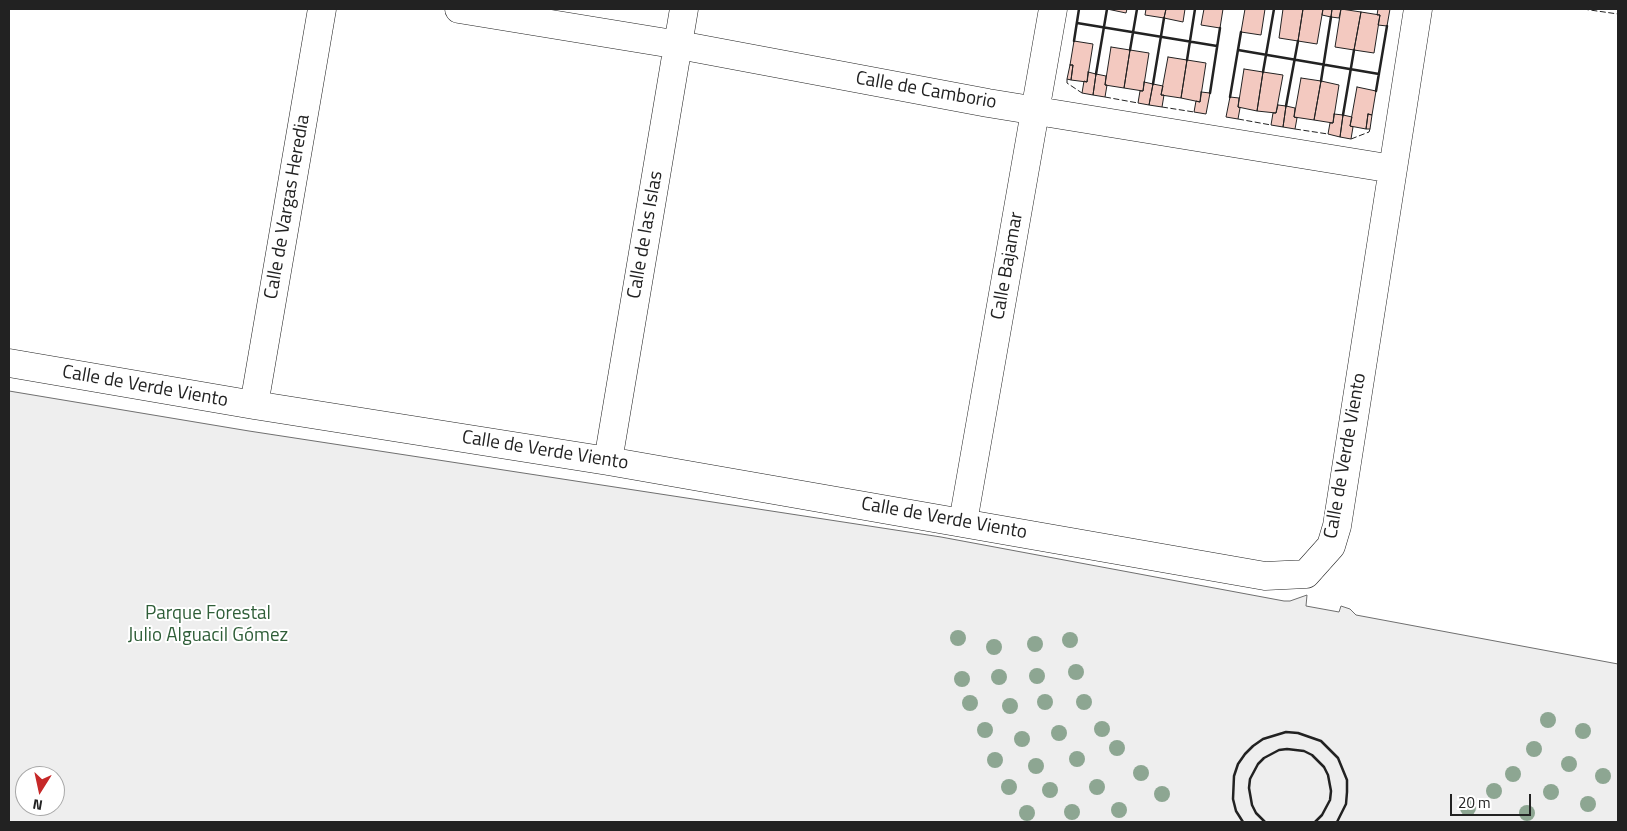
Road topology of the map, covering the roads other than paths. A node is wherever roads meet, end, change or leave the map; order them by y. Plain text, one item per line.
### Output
1 (322, 9) edge
2 (459, 9) edge
3 (684, 9) edge
4 (1053, 9) edge
5 (1418, 9) edge
6 (678, 45) junction
7 (1036, 110) junction
8 (1393, 169) junction
9 (9, 364) edge
10 (254, 405) junction
11 (608, 461) junction
12 (962, 522) junction

1 - 10 street, Calle de Vargas Heredia
2 - 6 street, Calle de Camborio
3 - 6 street, Calle de las Islas
4 - 7 street, Calle Bajamar
5 - 8 street, Calle de Verde Viento
6 - 7 street, Calle de Camborio
6 - 11 street, Calle de las Islas
7 - 8 street, Calle de Camborio
7 - 12 street, Calle Bajamar
8 - 12 street, Calle de Verde Viento
9 - 10 street, Calle de Verde Viento
10 - 11 street, Calle de Verde Viento
11 - 12 street, Calle de Verde Viento

